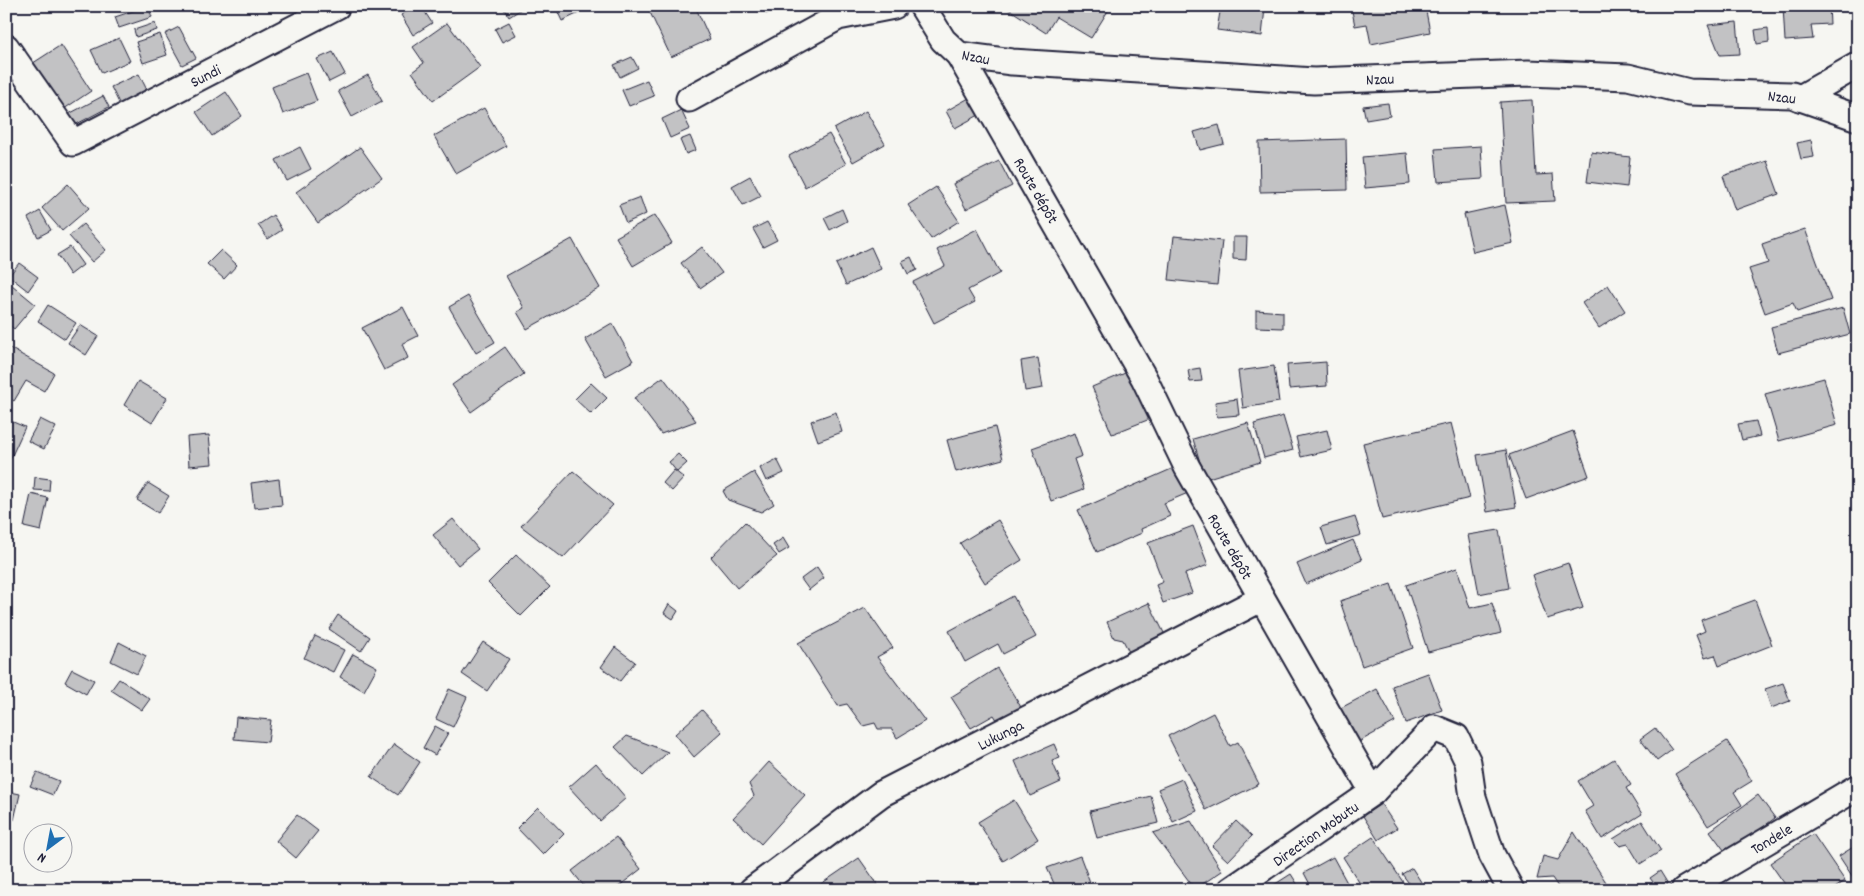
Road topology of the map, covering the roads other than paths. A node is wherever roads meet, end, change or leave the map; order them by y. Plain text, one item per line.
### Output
1 (337, 6) edge
2 (894, 6) edge
3 (922, 6) edge
4 (6, 47) edge
5 (959, 55) junction
6 (1858, 65) edge
7 (1800, 98) junction
8 (689, 99) dead end
9 (1858, 118) edge
10 (1261, 598) junction
11 (1858, 787) edge
12 (1373, 792) junction
13 (752, 890) edge
14 (1231, 890) edge
15 (1511, 890) edge
16 (1684, 890) edge

1 - 4 street, Sundi
2 - 8 street
3 - 5 street, Nzau
5 - 7 street, Nzau
5 - 10 street, Route dépôt
6 - 7 street
7 - 9 street, Nzau
10 - 12 street, Route dépôt
10 - 13 street, Lukunga
11 - 16 street, Tondele
12 - 14 street, Direction Mobutu
12 - 15 street

